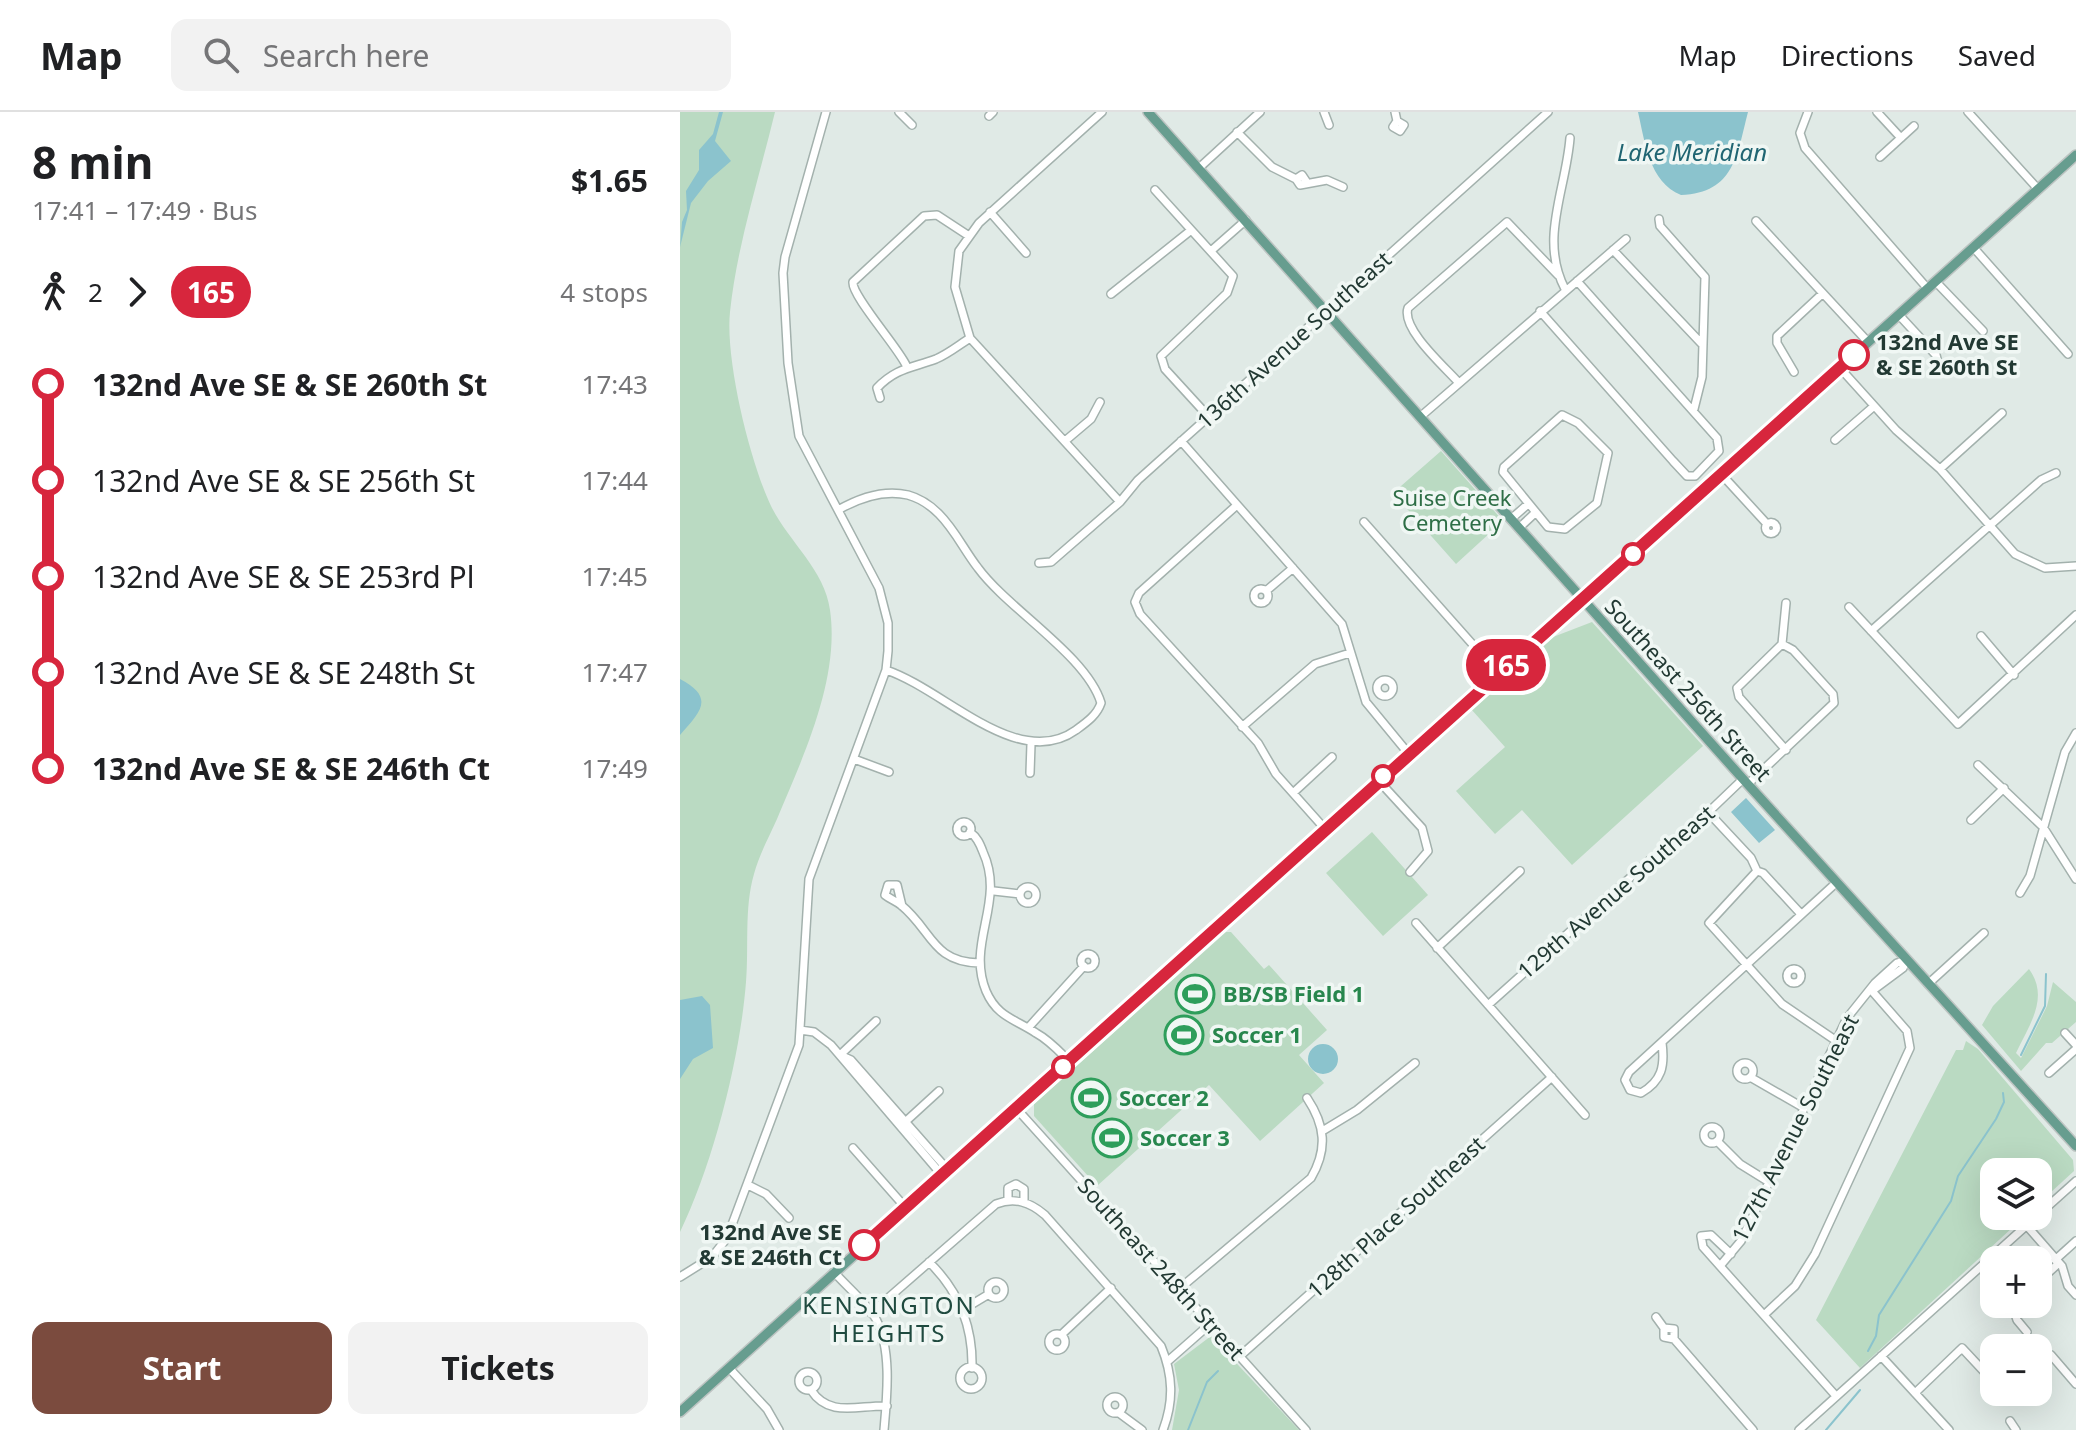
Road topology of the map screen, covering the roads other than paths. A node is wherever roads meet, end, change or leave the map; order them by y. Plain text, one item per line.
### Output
1 (826, 112) edge
2 (899, 112) edge
3 (1102, 112) edge
4 (1148, 112) edge
5 (1260, 112) edge
6 (1324, 112) edge
7 (1548, 112) edge
8 (1808, 112) edge
9 (1877, 112) edge
10 (1968, 112) edge
11 (912, 125) dead end
12 (1329, 125) dead end
13 (1914, 126) dead end
14 (1237, 132) junction
15 (1570, 138) dead end
16 (1901, 138) junction
17 (2076, 155) edge
18 (1880, 157) dead end
19 (1199, 168) junction
20 (1343, 187) dead end
21 (2038, 189) junction
22 (1155, 190) dead end
23 (990, 212) junction
24 (1659, 219) dead end
25 (1246, 220) junction
26 (1756, 221) dead end
27 (1190, 231) junction
28 (969, 236) junction
29 (1626, 239) dead end
30 (1973, 247) junction
31 (1212, 250) junction
32 (1613, 250) junction
33 (1026, 253) dead end
34 (1558, 275) junction
35 (1577, 281) junction
36 (1932, 285) junction
37 (1565, 289) junction
38 (1111, 294) dead end
39 (1822, 294) junction
40 (1326, 310) junction
41 (1540, 311) junction
42 (1899, 315) junction
43 (1983, 331) dead end
44 (970, 338) junction
45 (1868, 342) junction
46 (1701, 343) junction
47 (2068, 354) dead end
48 (906, 365) junction
49 (1840, 368) junction
50 (1940, 370) dead end
51 (1794, 372) dead end
52 (1459, 383) junction
53 (880, 398) dead end
54 (1100, 402) dead end
55 (1873, 407) junction
56 (1694, 409) junction
57 (2002, 413) dead end
58 (1208, 416) junction
59 (1420, 417) junction
60 (1835, 440) dead end
61 (1065, 441) junction
62 (1181, 441) junction
63 (1940, 469) junction
64 (2056, 473) dead end
65 (1723, 476) junction
66 (1120, 502) junction
67 (1237, 505) junction
68 (1527, 505) junction
69 (838, 510) junction
70 (1535, 513) junction
71 (1511, 519) junction
72 (1364, 522) dead end
73 (1767, 524) dead end
74 (1990, 525) junction
75 (1519, 528) junction
76 (1039, 563) dead end
77 (2076, 566) edge
78 (1293, 568) junction
79 (1266, 591) dead end
80 (1582, 598) junction
81 (1786, 603) dead end
82 (1849, 607) dead end
83 (2076, 615) edge
84 (1871, 631) junction
85 (1981, 636) dead end
86 (1782, 644) junction
87 (1350, 653) junction
88 (886, 670) junction
89 (1498, 673) junction
90 (2014, 675) junction
91 (1377, 691) dead end
92 (1365, 699) junction
93 (1242, 727) junction
94 (2076, 733) edge
95 (1031, 744) junction
96 (1786, 750) junction
97 (1408, 753) junction
98 (1332, 757) dead end
99 (854, 759) junction
100 (1978, 765) dead end
101 (889, 772) dead end
102 (1030, 773) dead end
103 (1378, 780) junction
104 (1746, 782) junction
105 (2004, 788) junction
106 (1293, 793) junction
107 (1708, 812) junction
108 (1971, 820) dead end
109 (2043, 827) junction
110 (1325, 829) junction
111 (970, 832) dead end
112 (1520, 871) dead end
113 (1757, 871) junction
114 (1410, 872) dead end
115 (2076, 879) edge
116 (1837, 882) junction
117 (994, 891) junction
118 (2020, 893) dead end
119 (1020, 894) dead end
120 (902, 906) dead end
121 (1800, 913) junction
122 (1416, 923) dead end
123 (1984, 933) dead end
124 (1437, 948) junction
125 (1907, 960) junction
126 (979, 963) junction
127 (1748, 965) junction
128 (1084, 966) dead end
129 (1788, 980) dead end
130 (1928, 984) junction
131 (1872, 991) junction
132 (1772, 993) junction
133 (1488, 1005) junction
134 (876, 1021) dead end
135 (1028, 1028) junction
136 (800, 1030) junction
137 (2065, 1033) dead end
138 (1835, 1040) junction
139 (1662, 1043) junction
140 (2076, 1047) edge
141 (840, 1055) junction
142 (1069, 1061) junction
143 (1415, 1063) dead end
144 (2049, 1073) dead end
145 (1552, 1077) junction
146 (1750, 1077) dead end
147 (939, 1091) dead end
148 (1307, 1098) dead end
149 (1016, 1108) junction
150 (1804, 1108) junction
151 (1585, 1115) dead end
152 (902, 1124) junction
153 (1324, 1130) junction
154 (1717, 1141) dead end
155 (2076, 1146) edge
156 (853, 1148) dead end
157 (944, 1171) junction
158 (2076, 1181) edge
159 (1769, 1182) junction
160 (748, 1185) junction
161 (1008, 1201) junction
162 (1021, 1201) junction
163 (2052, 1203) edge
164 (905, 1207) junction
165 (789, 1218) dead end
166 (2023, 1230) edge
167 (2030, 1230) edge
168 (2076, 1241) edge
169 (1731, 1254) junction
170 (2057, 1261) junction
171 (929, 1262) junction
172 (1720, 1266) junction
173 (2052, 1267) edge
174 (834, 1272) junction
175 (680, 1277) edge
176 (1111, 1288) junction
177 (1179, 1289) junction
178 (989, 1294) dead end
179 (2076, 1295) edge
180 (964, 1309) junction
181 (871, 1313) junction
182 (1764, 1315) junction
183 (1656, 1317) dead end
184 (2016, 1318) edge
185 (1210, 1324) junction
186 (2027, 1332) dead end
187 (1061, 1335) dead end
188 (1881, 1356) junction
189 (2052, 1356) edge
190 (1239, 1357) junction
191 (1168, 1361) junction
192 (1980, 1367) edge
193 (729, 1368) junction
194 (972, 1368) dead end
195 (2076, 1384) edge
196 (811, 1390) dead end
197 (1915, 1393) junction
198 (1836, 1396) junction
199 (887, 1406) junction
200 (680, 1412) edge
201 (1119, 1413) dead end
202 (2010, 1421) dead end
203 (779, 1430) edge
204 (884, 1430) edge
205 (1142, 1430) edge
206 (1163, 1430) edge
207 (1306, 1430) edge
208 (1753, 1430) edge
209 (1799, 1430) edge
210 (1949, 1430) edge
211 (2016, 1430) edge

1 - 69 street
2 - 11 street
3 - 23 street
4 - 19 main road, Southeast 256th Street
5 - 14 street
6 - 12 street
7 - 40 street, 136th Avenue Southeast
8 - 36 street
9 - 16 street
10 - 21 street
13 - 16 street
14 - 19 street
14 - 20 street
15 - 34 street
16 - 18 street
17 - 21 main road
19 - 25 main road, Southeast 256th Street
21 - 30 main road
22 - 27 street
23 - 28 street
23 - 33 street
24 - 46 street
25 - 31 street
25 - 40 main road, Southeast 256th Street
26 - 39 street
27 - 31 street
27 - 38 street
28 - 44 street
28 - 48 street
29 - 32 street
30 - 36 main road
30 - 47 street
31 - 58 street
32 - 35 street
32 - 46 street
34 - 37 street
34 - 52 street
35 - 37 street
35 - 56 street
36 - 42 main road
36 - 43 street
37 - 41 street
39 - 45 street
39 - 51 street
40 - 58 street, 136th Avenue Southeast
40 - 59 main road, Southeast 256th Street
41 - 52 street
41 - 56 street
42 - 45 main road
42 - 50 street
44 - 48 street
44 - 61 street
45 - 49 main road
46 - 56 street
48 - 53 street
49 - 55 street
49 - 65 main road
52 - 59 street
54 - 61 street
55 - 60 street
55 - 63 street
57 - 63 street
58 - 62 street, 136th Avenue Southeast
59 - 71 main road, Southeast 256th Street
61 - 66 street
62 - 66 street, 136th Avenue Southeast
62 - 67 street
63 - 74 street
64 - 74 street
65 - 73 street
65 - 80 main road
66 - 76 street, 136th Avenue Southeast
67 - 78 street
67 - 93 street
68 - 70 street
68 - 70 street
68 - 71 street
69 - 88 street
69 - 95 street
70 - 75 street
71 - 75 main road, Southeast 256th Street
72 - 89 street
74 - 77 street
74 - 84 street
75 - 80 main road, Southeast 256th Street
78 - 79 street
78 - 87 street
80 - 89 main road
80 - 104 main road, Southeast 256th Street
81 - 86 street
82 - 84 street
83 - 90 street
84 - 90 street
85 - 90 street
86 - 96 street
86 - 96 street, 129th Avenue Southeast
87 - 92 street
87 - 93 street
88 - 95 street
88 - 99 street
89 - 97 main road
91 - 92 street
92 - 97 street
93 - 106 street
94 - 109 street
95 - 102 street
96 - 104 street, 129th Avenue Southeast
97 - 103 main road
98 - 106 street
99 - 101 street
99 - 136 street
100 - 105 street
103 - 110 main road
103 - 114 street
104 - 107 street, 129th Avenue Southeast
104 - 116 main road, Southeast 256th Street
105 - 108 street
105 - 109 street
106 - 110 street
107 - 113 street
107 - 133 street, 129th Avenue Southeast
109 - 115 street
109 - 118 street
110 - 142 main road
111 - 117 street
112 - 124 street
113 - 121 street
113 - 127 street
116 - 121 street
116 - 125 main road, Southeast 256th Street
117 - 119 street
117 - 126 street
120 - 126 street
121 - 127 street
122 - 124 street
123 - 130 street
124 - 133 street
125 - 130 main road, Southeast 256th Street
125 - 131 street, 127th Avenue Southeast
126 - 135 street
127 - 132 street
127 - 139 street
128 - 135 street
129 - 132 street
130 - 155 main road, Southeast 256th Street
131 - 138 street, 127th Avenue Southeast
131 - 182 street
132 - 138 street
133 - 145 street
134 - 141 street
135 - 142 street
136 - 141 street
136 - 160 street
137 - 140 street
138 - 150 street, 127th Avenue Southeast
139 - 139 street
140 - 144 street
141 - 152 street
142 - 149 main road
143 - 153 street
145 - 151 street
145 - 190 street, 128th Place Southeast
146 - 150 street
147 - 152 street
148 - 153 street
149 - 157 main road
149 - 177 street, Southeast 248th Street
150 - 159 street, 127th Avenue Southeast
152 - 157 street
153 - 177 street
154 - 159 street
156 - 164 street
157 - 164 main road
158 - 163 street
159 - 169 street, 127th Avenue Southeast
160 - 165 street
160 - 175 street
161 - 162 street
161 - 162 street
161 - 171 street
162 - 176 street
164 - 174 main road
166 - 188 street
167 - 170 street
168 - 170 street
169 - 172 street, 127th Avenue Southeast
169 - 172 street
170 - 173 street
170 - 179 street
171 - 180 street
171 - 181 street
172 - 182 street
174 - 181 street
174 - 193 main road
176 - 187 street
176 - 191 street
177 - 185 street, Southeast 248th Street
178 - 180 street
180 - 194 street
181 - 199 street
182 - 198 street
183 - 208 street
184 - 186 street
185 - 190 street, Southeast 248th Street
185 - 191 street
188 - 197 street
188 - 198 street
189 - 195 street
190 - 207 street, Southeast 248th Street
191 - 206 street
192 - 197 street
193 - 200 main road
193 - 203 street
196 - 199 street
197 - 210 street
198 - 209 street
199 - 204 street
201 - 205 street
202 - 211 street

